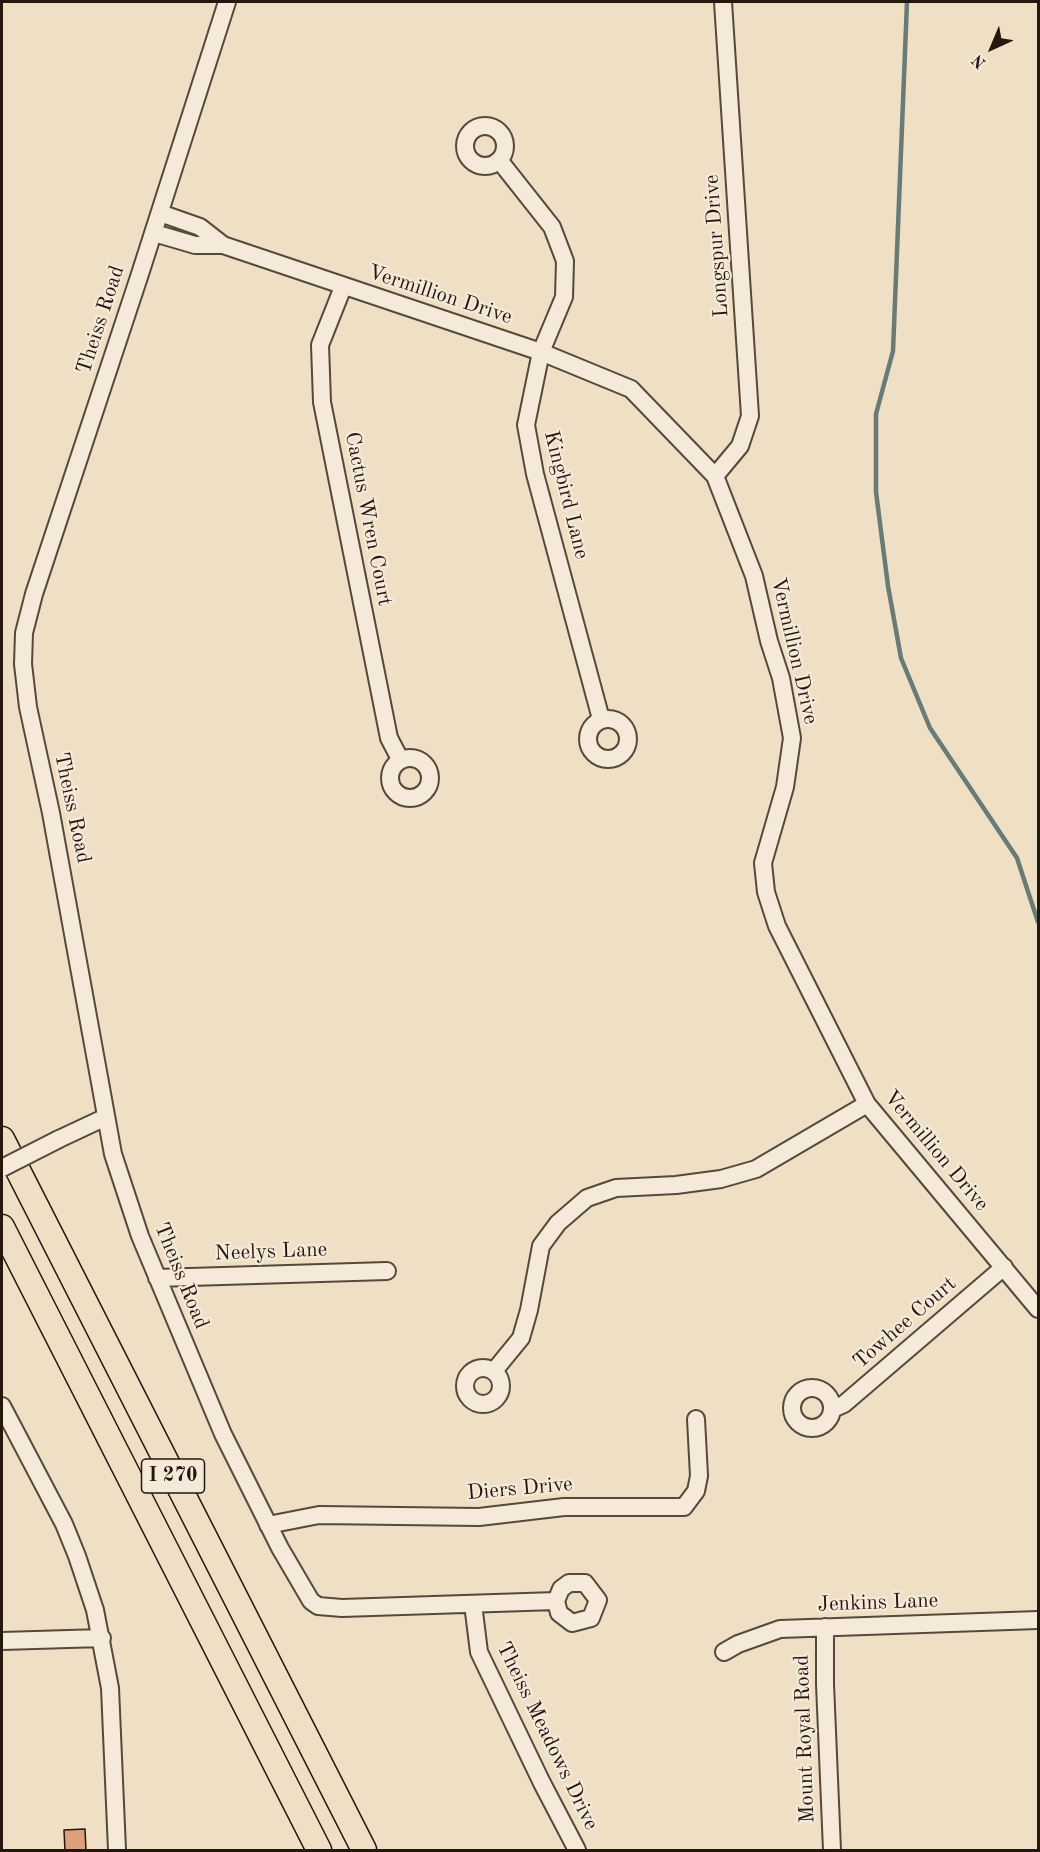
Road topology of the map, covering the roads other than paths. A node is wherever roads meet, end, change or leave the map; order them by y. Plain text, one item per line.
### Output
1 (227, 2) edge
2 (723, 2) edge
3 (499, 160) dead end
4 (160, 213) junction
5 (154, 233) junction
6 (223, 245) junction
7 (343, 286) junction
8 (541, 352) junction
9 (715, 476) junction
10 (601, 719) dead end
11 (400, 759) dead end
12 (867, 1104) junction
13 (106, 1117) junction
14 (2, 1139) edge
15 (2, 1168) edge
16 (2, 1227) edge
17 (1004, 1268) junction
18 (387, 1271) dead end
19 (157, 1278) junction
20 (1038, 1309) edge
21 (494, 1371) dead end
22 (2, 1406) edge
23 (833, 1409) dead end
24 (696, 1419) dead end
25 (268, 1525) junction
26 (556, 1601) dead end
27 (473, 1604) junction
28 (1038, 1620) edge
29 (825, 1627) junction
30 (102, 1638) junction
31 (2, 1641) edge
32 (724, 1652) dead end
33 (117, 1851) edge
34 (319, 1851) edge
35 (364, 1851) edge
36 (577, 1851) edge
37 (832, 1851) edge

1 - 4 street, Theiss Road
2 - 9 street, Longspur Drive
3 - 8 street, Kingbird Lane
4 - 5 street, Theiss Road
4 - 6 street, Vermillion Drive
5 - 6 street, Vermillion Drive
5 - 13 street, Theiss Road
6 - 7 street, Vermillion Drive
7 - 8 street, Vermillion Drive
7 - 11 street, Cactus Wren Court
8 - 9 street, Vermillion Drive
8 - 10 street, Kingbird Lane
9 - 12 street, Vermillion Drive
12 - 17 street, Vermillion Drive
12 - 21 street
13 - 15 street, bridge
13 - 19 street, Theiss Road
14 - 35 highway, I 270
16 - 34 highway, I 270
17 - 20 street, Vermillion Drive
17 - 23 street, Towhee Court
18 - 19 street, Neelys Lane
19 - 25 street, Theiss Road
22 - 30 street
24 - 25 street, Diers Drive
25 - 27 street, Theiss Road
26 - 27 street
27 - 36 street, Theiss Meadows Drive
28 - 29 street, Jenkins Lane
29 - 32 street, Jenkins Lane
29 - 37 street, Mount Royal Road
30 - 31 street
30 - 33 street

